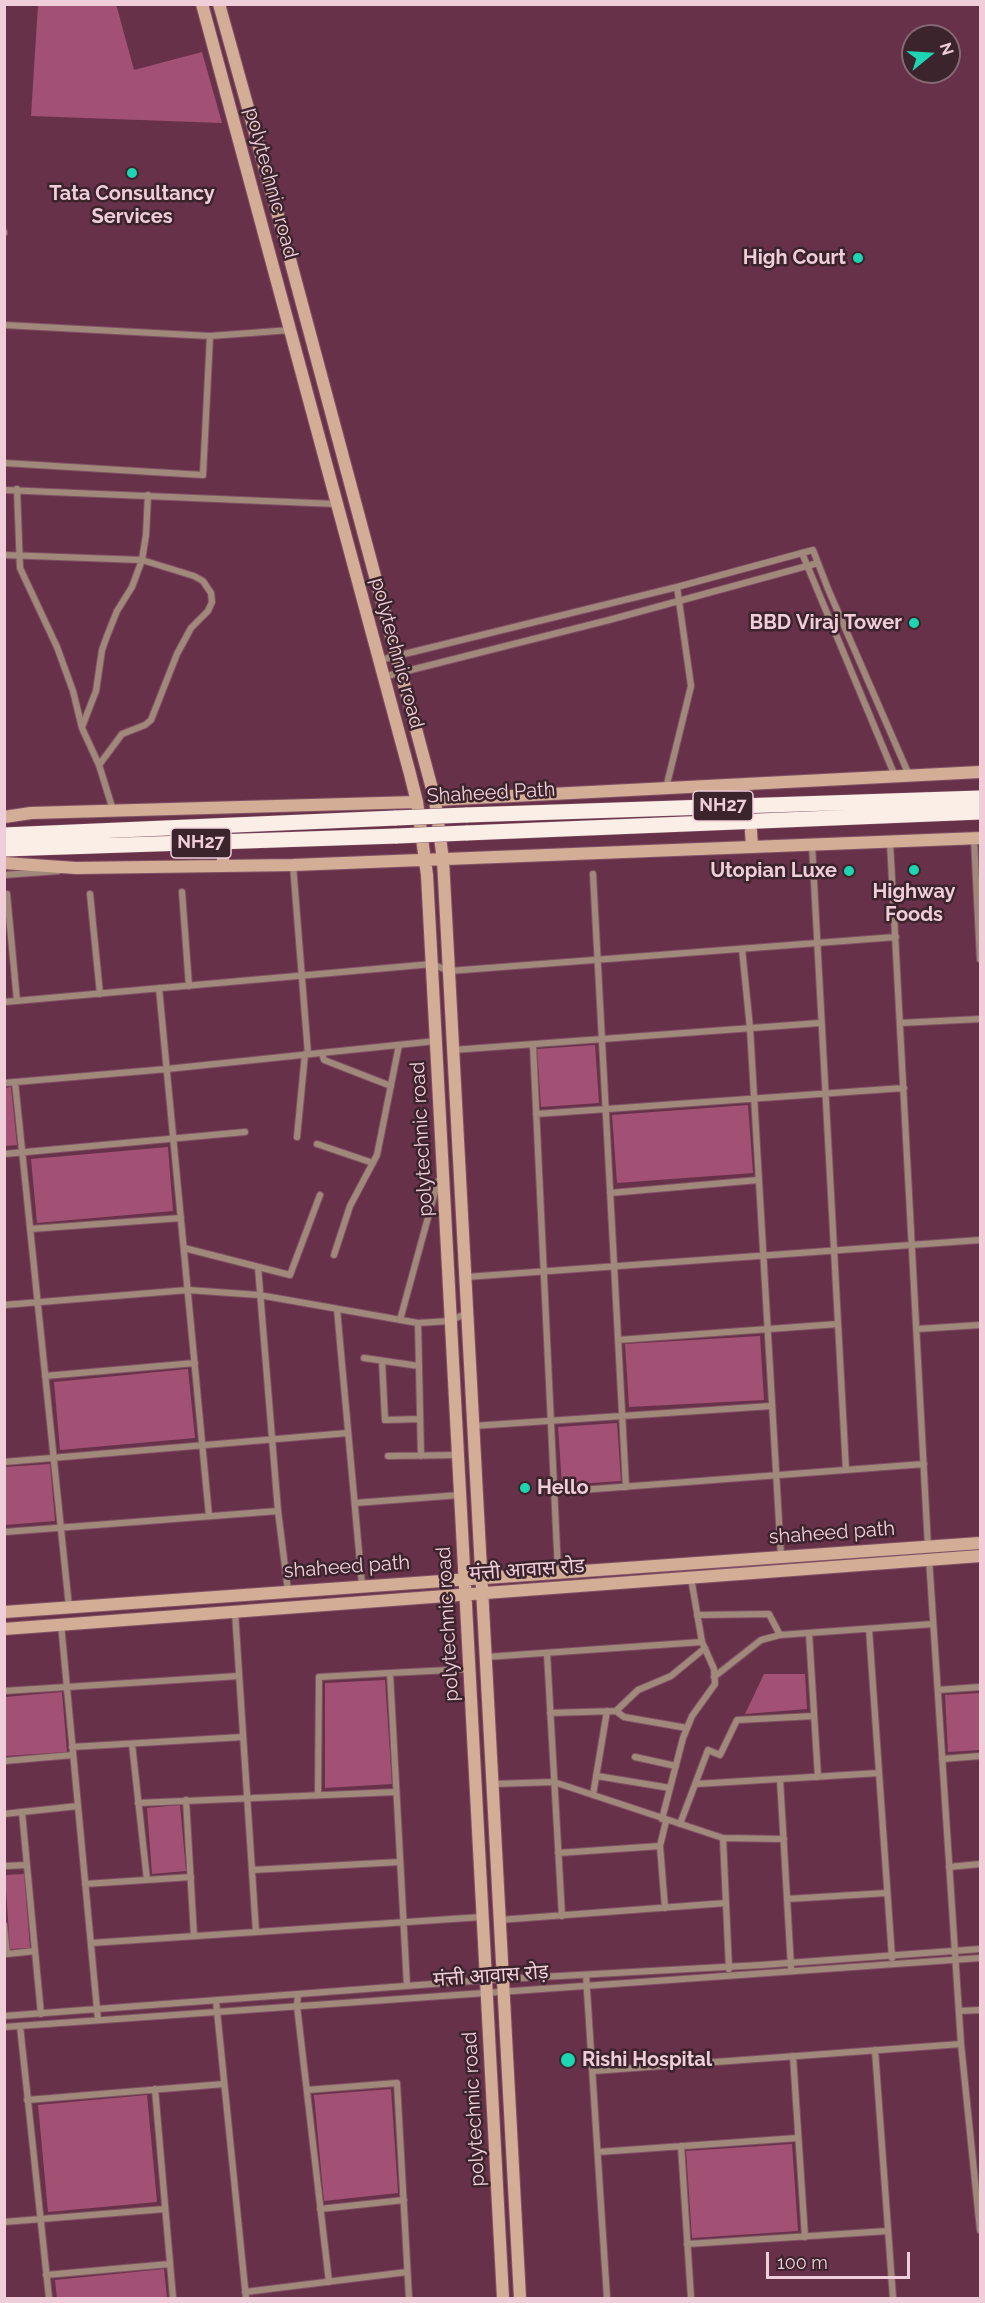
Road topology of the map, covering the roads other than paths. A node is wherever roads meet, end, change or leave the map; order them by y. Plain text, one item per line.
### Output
1 (202, 4) edge
2 (219, 4) edge
3 (4, 325) edge
4 (291, 330) junction
5 (210, 336) junction
6 (4, 464) edge
7 (17, 489) junction
8 (4, 490) edge
9 (148, 495) junction
10 (337, 504) junction
11 (363, 529) junction
12 (345, 534) junction
13 (802, 553) junction
14 (20, 554) junction
15 (4, 555) edge
16 (142, 560) junction
17 (818, 563) junction
18 (807, 566) junction
19 (677, 587) junction
20 (681, 600) junction
21 (396, 655) junction
22 (379, 660) junction
23 (401, 672) junction
24 (383, 677) junction
25 (82, 728) junction
26 (99, 765) junction
27 (981, 772) edge
28 (895, 776) junction
29 (909, 776) junction
30 (666, 788) junction
31 (981, 798) edge
32 (435, 800) junction
33 (417, 801) junction
34 (113, 810) junction
35 (981, 812) edge
36 (4, 815) edge
37 (751, 831) dead end
38 (4, 835) edge
39 (977, 839) edge
40 (890, 842) junction
41 (812, 845) junction
42 (752, 848) junction
43 (4, 849) edge
44 (223, 849) dead end
45 (425, 860) junction
46 (443, 860) junction
47 (4, 863) edge
48 (293, 865) junction
49 (223, 866) junction
50 (76, 868) junction
51 (593, 874) dead end
52 (4, 875) edge
53 (182, 892) dead end
54 (7, 894) dead end
55 (90, 894) dead end
56 (896, 938) junction
57 (816, 943) junction
58 (742, 949) junction
59 (981, 959) edge
60 (597, 960) junction
61 (432, 964) junction
62 (449, 971) junction
63 (300, 976) junction
64 (189, 986) junction
65 (159, 988) junction
66 (100, 994) junction
67 (17, 1001) junction
68 (4, 1002) edge
69 (981, 1019) edge
70 (820, 1023) junction
71 (900, 1023) junction
72 (750, 1028) junction
73 (602, 1040) junction
74 (436, 1041) junction
75 (399, 1045) junction
76 (532, 1045) junction
77 (453, 1050) junction
78 (322, 1053) junction
79 (307, 1054) junction
80 (167, 1069) junction
81 (15, 1082) junction
82 (4, 1083) edge
83 (391, 1086) junction
84 (904, 1088) junction
85 (825, 1094) junction
86 (753, 1099) junction
87 (606, 1109) junction
88 (536, 1114) junction
89 (244, 1131) dead end
90 (297, 1137) dead end
91 (174, 1139) junction
92 (317, 1144) dead end
93 (22, 1152) junction
94 (4, 1154) edge
95 (373, 1163) junction
96 (758, 1180) junction
97 (444, 1182) junction
98 (610, 1193) junction
99 (320, 1194) dead end
100 (181, 1218) junction
101 (30, 1229) junction
102 (981, 1240) edge
103 (912, 1244) junction
104 (184, 1248) junction
105 (834, 1250) junction
106 (334, 1255) dead end
107 (762, 1255) junction
108 (614, 1266) junction
109 (258, 1267) junction
110 (545, 1271) junction
111 (465, 1276) junction
112 (188, 1290) junction
113 (259, 1294) junction
114 (37, 1302) junction
115 (4, 1305) edge
116 (337, 1309) junction
117 (468, 1312) junction
118 (400, 1320) junction
119 (450, 1321) junction
120 (418, 1323) junction
121 (838, 1324) junction
122 (981, 1325) edge
123 (766, 1329) junction
124 (917, 1329) junction
125 (618, 1340) junction
126 (364, 1358) dead end
127 (382, 1361) junction
128 (195, 1363) junction
129 (419, 1366) junction
130 (45, 1376) junction
131 (771, 1406) junction
132 (622, 1416) junction
133 (420, 1419) junction
134 (551, 1420) junction
135 (473, 1426) junction
136 (348, 1433) junction
137 (272, 1438) junction
138 (202, 1444) junction
139 (458, 1455) junction
140 (388, 1456) dead end
141 (421, 1456) junction
142 (53, 1458) junction
143 (4, 1462) edge
144 (924, 1464) junction
145 (846, 1470) junction
146 (776, 1476) junction
147 (626, 1487) junction
148 (555, 1492) junction
149 (460, 1495) junction
150 (355, 1503) junction
151 (278, 1511) junction
152 (209, 1516) junction
153 (60, 1528) junction
154 (4, 1532) edge
155 (981, 1543) edge
156 (928, 1547) junction
157 (781, 1556) junction
158 (981, 1556) edge
159 (929, 1560) junction
160 (558, 1571) junction
161 (481, 1577) junction
162 (464, 1578) junction
163 (690, 1578) junction
164 (362, 1586) junction
165 (288, 1591) junction
166 (482, 1593) junction
167 (465, 1594) junction
168 (69, 1607) junction
169 (235, 1611) junction
170 (4, 1612) edge
171 (697, 1615) junction
172 (61, 1624) junction
173 (933, 1624) junction
174 (4, 1629) edge
175 (869, 1629) junction
176 (809, 1633) junction
177 (780, 1635) junction
178 (704, 1645) junction
179 (547, 1653) junction
180 (486, 1657) junction
181 (470, 1669) junction
182 (390, 1673) junction
183 (239, 1676) junction
184 (714, 1677) junction
185 (67, 1687) junction
186 (981, 1687) edge
187 (938, 1690) junction
188 (4, 1691) edge
189 (607, 1711) junction
190 (616, 1711) junction
191 (550, 1713) junction
192 (814, 1716) junction
193 (687, 1728) junction
194 (243, 1737) junction
195 (132, 1744) junction
196 (72, 1747) junction
197 (73, 1755) junction
198 (981, 1756) edge
199 (635, 1757) dead end
200 (942, 1759) junction
201 (4, 1761) edge
202 (676, 1766) junction
203 (879, 1773) junction
204 (597, 1776) junction
205 (818, 1777) junction
206 (780, 1779) junction
207 (554, 1782) junction
208 (492, 1784) junction
209 (696, 1784) junction
210 (670, 1788) junction
211 (396, 1792) junction
212 (318, 1795) junction
213 (593, 1795) junction
214 (247, 1798) junction
215 (186, 1800) junction
216 (138, 1803) junction
217 (78, 1806) junction
218 (22, 1812) junction
219 (4, 1814) edge
220 (664, 1820) junction
221 (680, 1824) junction
222 (723, 1838) junction
223 (784, 1839) junction
224 (660, 1846) junction
225 (558, 1853) junction
226 (400, 1862) junction
227 (981, 1864) edge
228 (27, 1865) junction
229 (4, 1866) edge
230 (949, 1867) junction
231 (252, 1870) junction
232 (191, 1877) junction
233 (147, 1880) junction
234 (85, 1884) junction
235 (887, 1893) junction
236 (787, 1899) junction
237 (726, 1903) junction
238 (665, 1908) junction
239 (562, 1916) junction
240 (483, 1917) junction
241 (500, 1920) junction
242 (404, 1922) junction
243 (4, 1925) edge
244 (256, 1932) junction
245 (194, 1936) junction
246 (91, 1942) junction
247 (981, 1949) edge
248 (955, 1951) junction
249 (35, 1952) junction
250 (892, 1956) junction
251 (981, 1958) edge
252 (955, 1960) junction
253 (791, 1963) junction
254 (892, 1964) junction
255 (729, 1967) junction
256 (791, 1972) junction
257 (586, 1975) junction
258 (729, 1976) junction
259 (503, 1985) junction
260 (407, 1986) junction
261 (587, 1986) junction
262 (487, 1987) junction
263 (298, 1994) junction
264 (216, 2001) junction
265 (297, 2006) junction
266 (97, 2009) junction
267 (981, 2010) edge
268 (959, 2011) junction
269 (217, 2012) junction
270 (41, 2014) junction
271 (4, 2016) edge
272 (98, 2020) junction
273 (20, 2026) junction
274 (4, 2027) edge
275 (961, 2044) junction
276 (875, 2050) junction
277 (793, 2056) junction
278 (593, 2071) junction
279 (224, 2084) junction
280 (154, 2090) junction
281 (307, 2090) junction
282 (27, 2100) junction
283 (798, 2138) junction
284 (681, 2146) junction
285 (598, 2152) junction
286 (404, 2200) junction
287 (165, 2209) junction
288 (320, 2209) junction
289 (40, 2219) junction
290 (4, 2222) edge
291 (981, 2230) edge
292 (888, 2231) junction
293 (805, 2236) junction
294 (687, 2244) junction
295 (170, 2264) junction
296 (407, 2272) junction
297 (46, 2275) junction
298 (328, 2282) junction
299 (245, 2295) edge
300 (49, 2298) edge
301 (173, 2298) edge
302 (409, 2298) edge
303 (503, 2298) edge
304 (520, 2298) edge
305 (607, 2298) edge
306 (691, 2298) edge
307 (893, 2298) edge

1 - 4 street, polytechnic road
2 - 11 street
3 - 5 street
4 - 5 street
4 - 10 street, polytechnic road
5 - 6 street
7 - 8 street
7 - 9 street
7 - 14 street
9 - 10 street
9 - 16 street
10 - 12 street, polytechnic road
11 - 12 street
11 - 21 street
12 - 22 street, polytechnic road
13 - 17 street
13 - 18 street
13 - 19 street
14 - 15 street
14 - 16 street
14 - 25 street
16 - 25 street
16 - 26 street
17 - 18 street
17 - 29 street
18 - 20 street
18 - 28 street
19 - 20 street
19 - 21 street
20 - 23 street
20 - 30 street
21 - 22 street
21 - 23 street
22 - 24 street, polytechnic road
23 - 24 street
23 - 32 street
24 - 33 street, polytechnic road
25 - 26 street
26 - 34 street
27 - 29 street
28 - 29 street
28 - 30 street
30 - 32 street
31 - 38 highway, Shaheed Path / NH27, bridge
32 - 46 street
33 - 34 street
33 - 45 street, polytechnic road
34 - 36 street
35 - 43 highway, Shaheed Path / NH27, bridge
37 - 42 street
39 - 40 street
39 - 59 street
40 - 41 street
40 - 56 street
41 - 42 street
41 - 57 street
42 - 46 street
44 - 49 street
45 - 46 street
45 - 48 street
45 - 61 street, polytechnic road
46 - 62 street
47 - 50 street
48 - 49 street
48 - 63 street
49 - 50 street
50 - 52 street
51 - 60 street
53 - 64 street
54 - 67 street
55 - 66 street
56 - 57 street
56 - 71 street
57 - 58 street
57 - 70 street
58 - 60 street
58 - 72 street
60 - 62 street
60 - 73 street
61 - 62 street
61 - 63 street
61 - 74 street, polytechnic road
62 - 77 street
63 - 64 street
63 - 79 street
64 - 65 street
65 - 66 street
65 - 80 street
66 - 67 street
67 - 68 street
69 - 71 street
70 - 72 street
70 - 85 street
71 - 84 street
72 - 73 street
72 - 86 street
73 - 76 street
73 - 87 street
74 - 75 street
74 - 97 street, polytechnic road
75 - 78 street
75 - 83 street
76 - 77 street
76 - 88 street
77 - 111 street
78 - 79 street
78 - 83 street
79 - 80 street
79 - 90 street
80 - 81 street
80 - 91 street
81 - 82 street
81 - 93 street
83 - 95 street
84 - 85 street
84 - 103 street
85 - 86 street
85 - 105 street
86 - 87 street
86 - 96 street
87 - 88 street
87 - 98 street
88 - 110 street
89 - 91 street
91 - 93 street
91 - 100 street
92 - 95 street
93 - 94 street
93 - 101 street
95 - 106 street
96 - 98 street
96 - 107 street
97 - 118 street
97 - 119 street, polytechnic road
98 - 108 street
99 - 109 street
100 - 101 street
100 - 104 street
101 - 114 street
102 - 103 street
103 - 105 street
103 - 124 street
104 - 109 street
104 - 112 street
105 - 107 street
105 - 121 street
107 - 108 street
107 - 123 street
108 - 110 street
108 - 125 street
109 - 113 street
110 - 111 street
110 - 134 street
111 - 117 street
112 - 113 street
112 - 114 street
112 - 128 street
113 - 116 street
113 - 137 street
114 - 115 street
114 - 130 street
116 - 118 street
116 - 136 street
117 - 119 street
117 - 135 street
118 - 120 street
119 - 120 street
119 - 139 street, polytechnic road
120 - 129 street
121 - 123 street
121 - 145 street
122 - 124 street
123 - 125 street
123 - 131 street
124 - 144 street
125 - 132 street
126 - 127 street
127 - 129 street
127 - 133 street
128 - 130 street
128 - 138 street
129 - 133 street
130 - 142 street
131 - 132 street
131 - 146 street
132 - 134 street
132 - 147 street
133 - 141 street
134 - 135 street
134 - 148 street
135 - 161 street
136 - 137 street
136 - 150 street
137 - 138 street
137 - 151 street
138 - 142 street
138 - 152 street
139 - 141 street
139 - 149 street, polytechnic road
140 - 141 street
142 - 143 street
142 - 153 street
144 - 145 street
144 - 156 street
145 - 146 street
146 - 147 street
146 - 157 street
147 - 148 street
148 - 160 street
149 - 150 street
149 - 162 street, polytechnic road
150 - 164 street
151 - 152 street
151 - 165 street
152 - 153 street
153 - 154 street
153 - 168 street
155 - 156 street, shaheed path
156 - 157 street, shaheed path
156 - 159 street
157 - 160 street, shaheed path
158 - 159 street, मंत्ती आवास रोड
159 - 163 street, मंत्ती आवास रोड
159 - 173 street
160 - 161 street, shaheed path
161 - 162 street, shaheed path
161 - 166 street
162 - 164 street, shaheed path
162 - 167 street, polytechnic road
163 - 166 street, मंत्ती आवास रोड
163 - 171 street
164 - 165 street, shaheed path
165 - 168 street, shaheed path
166 - 167 street, मंत्ती आवास रोड
166 - 180 street
167 - 169 street, मंत्ती आवास रोड
167 - 181 street, polytechnic road
168 - 170 street, shaheed path
169 - 172 street, मंत्ती आवास रोड
169 - 183 street
171 - 177 street
171 - 178 street
172 - 174 street, मंत्ती आवास रोड
172 - 185 street
173 - 175 street
173 - 187 street
175 - 176 street
175 - 203 street
176 - 177 street
176 - 192 street
177 - 184 street
178 - 179 street
178 - 184 street
178 - 190 street
179 - 180 street
179 - 191 street
180 - 208 street
181 - 182 street
181 - 240 street, polytechnic road
182 - 211 street
182 - 212 street
183 - 185 street
183 - 194 street
184 - 193 street
185 - 188 street
185 - 196 street
186 - 187 street
187 - 200 street
189 - 190 street
189 - 191 street
189 - 204 street
190 - 193 street
191 - 207 street
192 - 205 street
192 - 209 street
193 - 202 street
194 - 195 street
194 - 214 street
195 - 196 street
195 - 216 street
196 - 197 street
197 - 201 street
197 - 217 street
198 - 200 street
199 - 202 street
200 - 230 street
202 - 210 street
203 - 205 street
203 - 235 street
204 - 210 street
204 - 213 street
205 - 206 street
206 - 209 street
206 - 223 street
207 - 208 street
207 - 213 street
207 - 225 street
208 - 241 street
209 - 221 street
210 - 220 street
211 - 212 street
211 - 226 street
212 - 214 street
213 - 220 street
214 - 215 street
214 - 231 street
215 - 216 street
215 - 232 street
216 - 233 street
217 - 218 street
217 - 234 street
218 - 219 street
218 - 228 street
220 - 221 street
220 - 224 street
221 - 222 street
222 - 223 street
222 - 237 street
223 - 236 street
224 - 225 street
224 - 238 street
225 - 239 street
226 - 231 street
226 - 242 street
227 - 230 street
228 - 229 street
228 - 249 street
230 - 248 street
231 - 244 street
232 - 233 street
232 - 245 street
233 - 234 street
234 - 246 street
235 - 236 street
235 - 250 street
236 - 253 street
237 - 238 street
237 - 255 street
238 - 239 street
239 - 241 street
240 - 242 street
240 - 262 street, polytechnic road
241 - 259 street
242 - 244 street
242 - 260 street
243 - 249 street
244 - 245 street
245 - 246 street
246 - 266 street
247 - 248 street
248 - 250 street
248 - 252 street
249 - 270 street
250 - 253 street
250 - 254 street
251 - 252 street, मंत्ती आवास रोड़
252 - 254 street, मंत्ती आवास रोड़
252 - 268 street
253 - 255 street
253 - 256 street
254 - 256 street, मंत्ती आवास रोड़
255 - 257 street
255 - 258 street
256 - 258 street, मंत्ती आवास रोड़
257 - 259 street
257 - 261 street
258 - 261 street, मंत्ती आवास रोड़
259 - 261 street, मंत्ती आवास रोड़
259 - 262 street, मंत्ती आवास रोड़
259 - 262 street
259 - 304 street
260 - 262 street
260 - 263 street
261 - 278 street
262 - 265 street, मंत्ती आवास रोड़
262 - 303 street, polytechnic road
263 - 264 street
263 - 265 street
264 - 266 street
264 - 269 street
265 - 269 street, मंत्ती आवास रोड़
265 - 281 street
266 - 270 street
266 - 272 street
267 - 268 street
268 - 275 street
269 - 272 street, मंत्ती आवास रोड़
269 - 279 street
270 - 271 street
272 - 273 street, मंत्ती आवास रोड़
273 - 274 street, मंत्ती आवास रोड़
273 - 282 street
275 - 276 street
275 - 291 street
276 - 277 street
276 - 292 street
277 - 278 street
277 - 283 street
278 - 285 street
279 - 280 street
279 - 299 street
280 - 282 street
280 - 287 street
281 - 286 street
281 - 288 street
282 - 289 street
283 - 284 street
283 - 293 street
284 - 285 street
284 - 294 street
285 - 305 street
286 - 288 street
286 - 296 street
287 - 289 street
287 - 295 street
288 - 298 street
289 - 290 street
289 - 297 street
292 - 293 street
292 - 307 street
293 - 294 street
294 - 306 street
295 - 297 street
295 - 301 street
296 - 298 street
296 - 302 street
297 - 300 street
298 - 299 street

